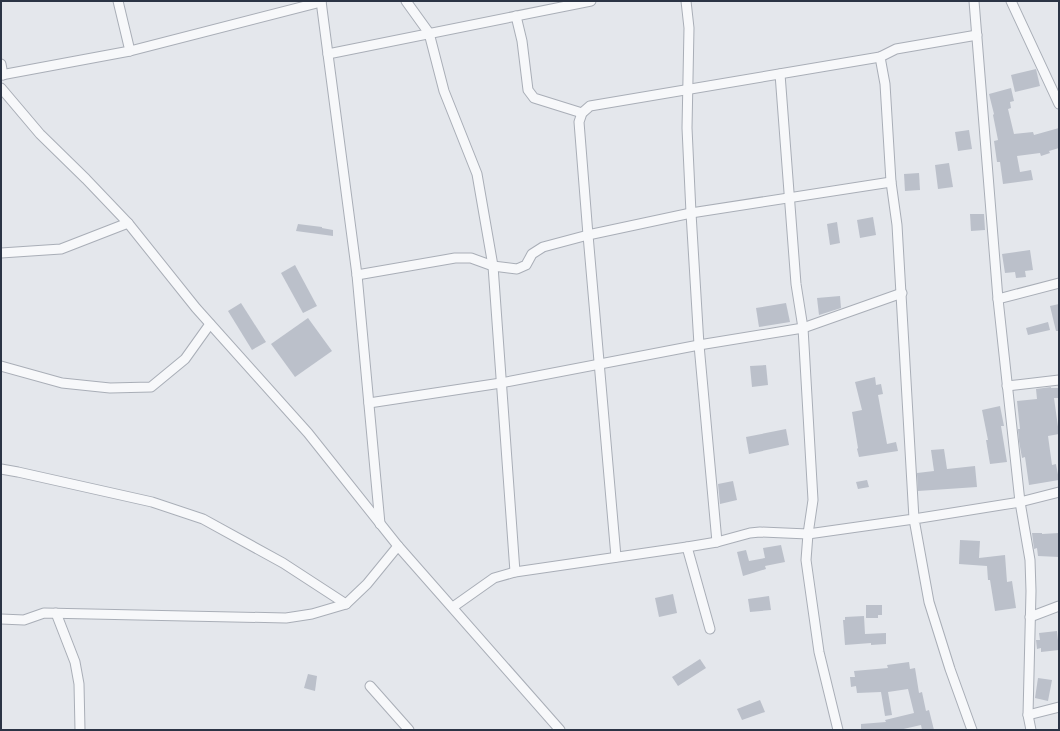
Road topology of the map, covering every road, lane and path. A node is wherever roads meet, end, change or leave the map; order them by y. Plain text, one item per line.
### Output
1 (118, 1) edge
2 (406, 1) edge
3 (592, 1) edge
4 (686, 1) edge
5 (974, 1) edge
6 (1011, 1) edge
7 (321, 2) edge
8 (567, 3) edge
9 (516, 16) junction
10 (429, 33) junction
11 (977, 35) junction
12 (130, 51) junction
13 (328, 54) junction
14 (880, 57) junction
15 (1, 64) edge
16 (780, 74) junction
17 (2, 75) edge
18 (1, 88) edge
19 (688, 90) junction
20 (1059, 104) edge
21 (582, 113) junction
22 (891, 182) junction
23 (789, 198) junction
24 (691, 213) junction
25 (128, 223) junction
26 (588, 235) junction
27 (1, 253) edge
28 (493, 266) junction
29 (357, 275) junction
30 (1059, 283) edge
31 (902, 293) junction
32 (998, 299) junction
33 (210, 324) junction
34 (803, 328) junction
35 (699, 346) junction
36 (599, 364) junction
37 (1, 366) edge
38 (1059, 380) edge
39 (501, 383) junction
40 (1007, 386) junction
41 (369, 404) junction
42 (1, 469) edge
43 (1059, 492) edge
44 (1020, 502) junction
45 (914, 520) junction
46 (380, 524) junction
47 (808, 534) junction
48 (717, 542) junction
49 (398, 546) junction
50 (687, 547) junction
51 (616, 557) junction
52 (515, 572) junction
53 (346, 604) junction
54 (1059, 606) edge
55 (453, 607) junction
56 (56, 613) junction
57 (1030, 617) junction
58 (1, 619) edge
59 (710, 629) dead end
60 (370, 686) dead end
61 (1059, 707) edge
62 (1028, 715) junction
63 (80, 730) edge
64 (409, 730) edge
65 (560, 730) edge
66 (838, 730) edge
67 (972, 730) edge
68 (1030, 730) edge

1 - 12 street
2 - 10 street
3 - 8 street
4 - 19 street
5 - 11 street
6 - 20 street
7 - 12 street
7 - 13 street
8 - 9 street
9 - 10 street
9 - 21 street
10 - 13 street
10 - 28 street
11 - 14 street
11 - 32 street
12 - 17 street
13 - 29 street
14 - 16 street
14 - 22 street
15 - 17 street
16 - 19 street
16 - 23 street
18 - 25 street
19 - 21 street
19 - 24 street
21 - 26 street
22 - 23 street
22 - 31 street
23 - 24 street
23 - 34 street
24 - 26 street
24 - 35 street
25 - 27 street
25 - 33 street
26 - 28 street
26 - 36 street
28 - 29 street
28 - 39 street
29 - 41 street
30 - 32 street
31 - 34 street
31 - 45 street
32 - 40 street
33 - 37 street
33 - 46 street
34 - 35 street
34 - 47 street
35 - 36 street
35 - 48 street
36 - 39 street
36 - 51 street
38 - 40 street
39 - 41 street
39 - 52 street
40 - 44 street
41 - 46 street
42 - 53 street
43 - 44 street
44 - 45 street
44 - 57 street
45 - 47 street
45 - 67 street
46 - 49 street
47 - 48 street
47 - 66 street
48 - 50 street
49 - 53 street
49 - 55 street
50 - 51 street
50 - 59 street
51 - 52 street
52 - 55 street
53 - 56 street
54 - 57 street
55 - 65 street
56 - 58 street
56 - 63 street
57 - 62 street
60 - 64 street
61 - 62 street
62 - 68 street

